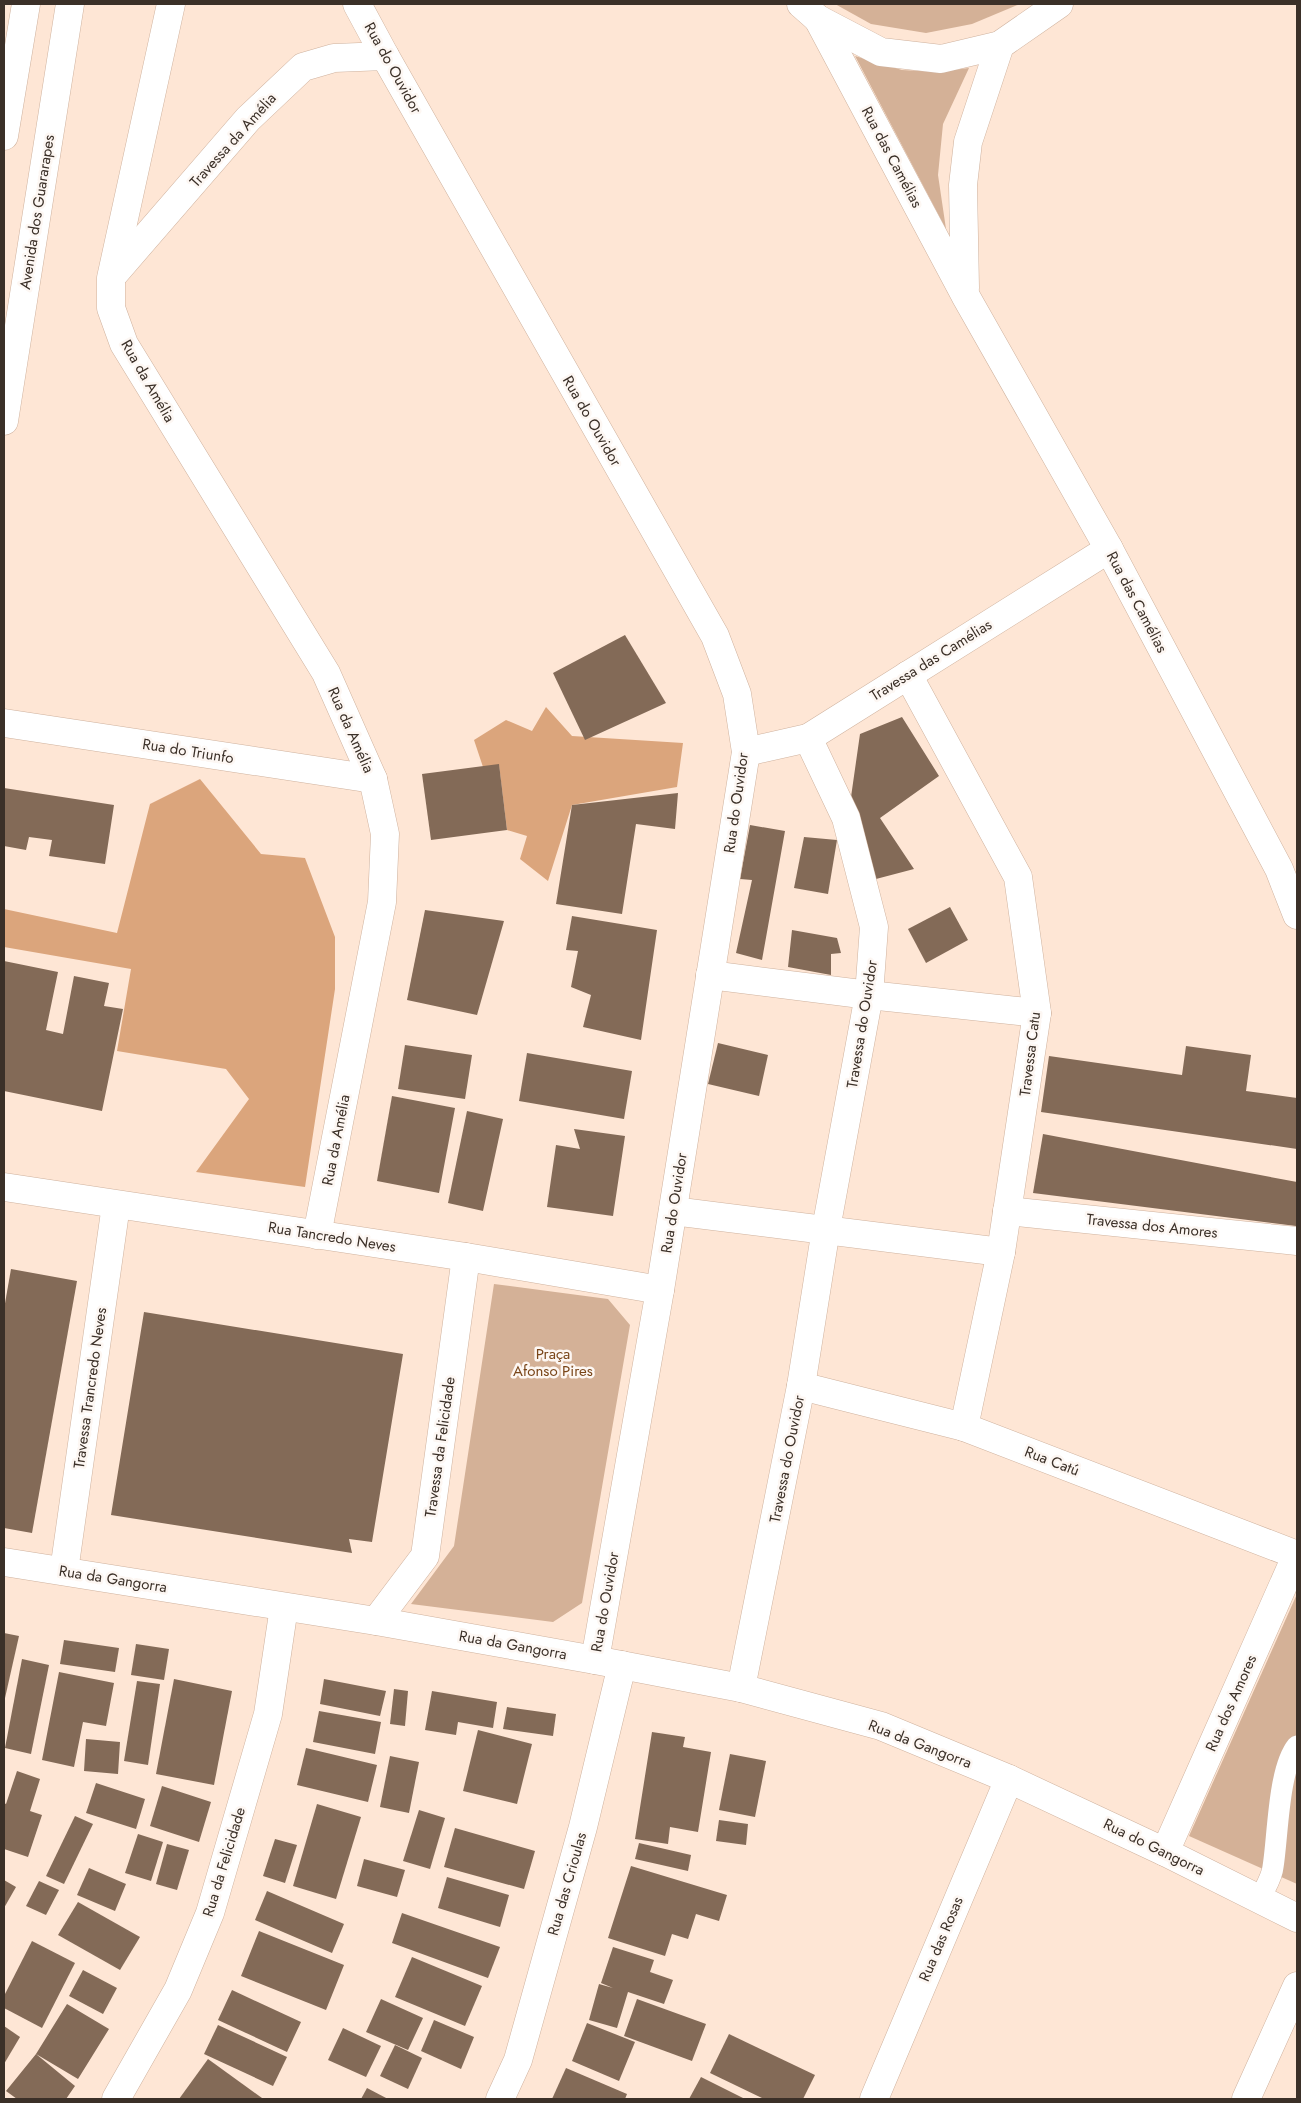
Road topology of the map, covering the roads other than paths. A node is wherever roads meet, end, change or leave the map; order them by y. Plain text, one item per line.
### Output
1 (26, 4) edge
2 (70, 4) edge
3 (171, 4) edge
4 (357, 4) edge
5 (1059, 4) edge
6 (809, 11) edge
7 (1000, 45) junction
8 (385, 56) junction
9 (4, 136) edge
10 (111, 278) junction
11 (965, 295) junction
12 (4, 421) edge
13 (1109, 549) junction
14 (908, 674) junction
15 (4, 723) edge
16 (808, 738) junction
17 (746, 752) junction
18 (373, 779) junction
19 (1288, 865) edge
20 (1297, 915) edge
21 (710, 975) junction
22 (869, 995) junction
23 (1037, 1013) junction
24 (4, 1187) edge
25 (116, 1205) junction
26 (673, 1211) junction
27 (1007, 1211) junction
28 (826, 1229) junction
29 (317, 1235) junction
30 (1297, 1241) edge
31 (1001, 1252) junction
32 (466, 1258) junction
33 (660, 1290) junction
34 (801, 1386) junction
35 (964, 1427) junction
36 (1297, 1555) edge
37 (4, 1562) edge
38 (64, 1571) junction
39 (284, 1607) junction
40 (376, 1621) junction
41 (595, 1660) junction
42 (622, 1665) junction
43 (741, 1688) junction
44 (1297, 1746) edge
45 (1009, 1779) junction
46 (1165, 1852) junction
47 (1260, 1899) junction
48 (1297, 1918) edge
49 (1297, 1986) edge
50 (116, 2099) edge
51 (500, 2099) edge
52 (874, 2099) edge
53 (1246, 2099) edge

1 - 9 street
2 - 12 street, Avenida dos Guararapes
3 - 10 street
4 - 8 street, Rua do Ouvidor
5 - 7 street
6 - 7 street
6 - 11 street, Rua das Camélias
7 - 11 street, Rua das Camélias
8 - 10 street, Travessa da Amélia
8 - 17 street, Rua do Ouvidor
10 - 18 street, Rua da Amélia
11 - 13 street, Rua das Camélias
13 - 14 street, Travessa das Camélias
13 - 19 street, Rua das Camélias
14 - 16 street, Travessa das Camélias
14 - 23 street, Travessa Catu
15 - 18 street, Rua do Triunfo
16 - 17 street, Travessa das Camélias
16 - 22 street, Travessa do Ouvidor
17 - 21 street, Rua do Ouvidor
18 - 29 street, Rua da Amélia
19 - 20 street, Rua das Camélias
21 - 22 street
21 - 26 street, Rua do Ouvidor
22 - 23 street
22 - 28 street, Travessa do Ouvidor
23 - 27 street, Travessa Catu
24 - 25 street, Rua Tancredo Neves
25 - 29 street, Rua Tancredo Neves
25 - 38 street, Travessa Trancredo Neves
26 - 28 street
26 - 33 street, Rua do Ouvidor
27 - 30 street, Travessa dos Amores
27 - 31 street, Travessa Catu
28 - 31 street
28 - 34 street, Travessa do Ouvidor
29 - 32 street, Rua Tancredo Neves
31 - 35 street, Travessa Catu
32 - 33 street, Rua Tancredo Neves
32 - 40 street, Travessa da Felicidade
33 - 41 street, Rua do Ouvidor
34 - 35 street, Rua Catú
34 - 43 street, Travessa do Ouvidor
35 - 36 street, Rua Catú
36 - 46 street, Rua dos Amores
37 - 38 street, Rua da Gangorra
38 - 39 street, Rua da Gangorra
39 - 40 street, Rua da Gangorra
39 - 50 street, Rua da Felicidade
40 - 41 street, Rua da Gangorra
41 - 42 street, Rua da Gangorra
42 - 43 street, Rua da Gangorra
42 - 51 street, Rua das Crioulas
43 - 45 street, Rua da Gangorra
44 - 47 lane
45 - 46 street, Rua do Gangorra
45 - 52 street, Rua das Rosas
46 - 47 street, Rua do Gangorra
47 - 48 street, Rua do Gangorra
49 - 53 street

